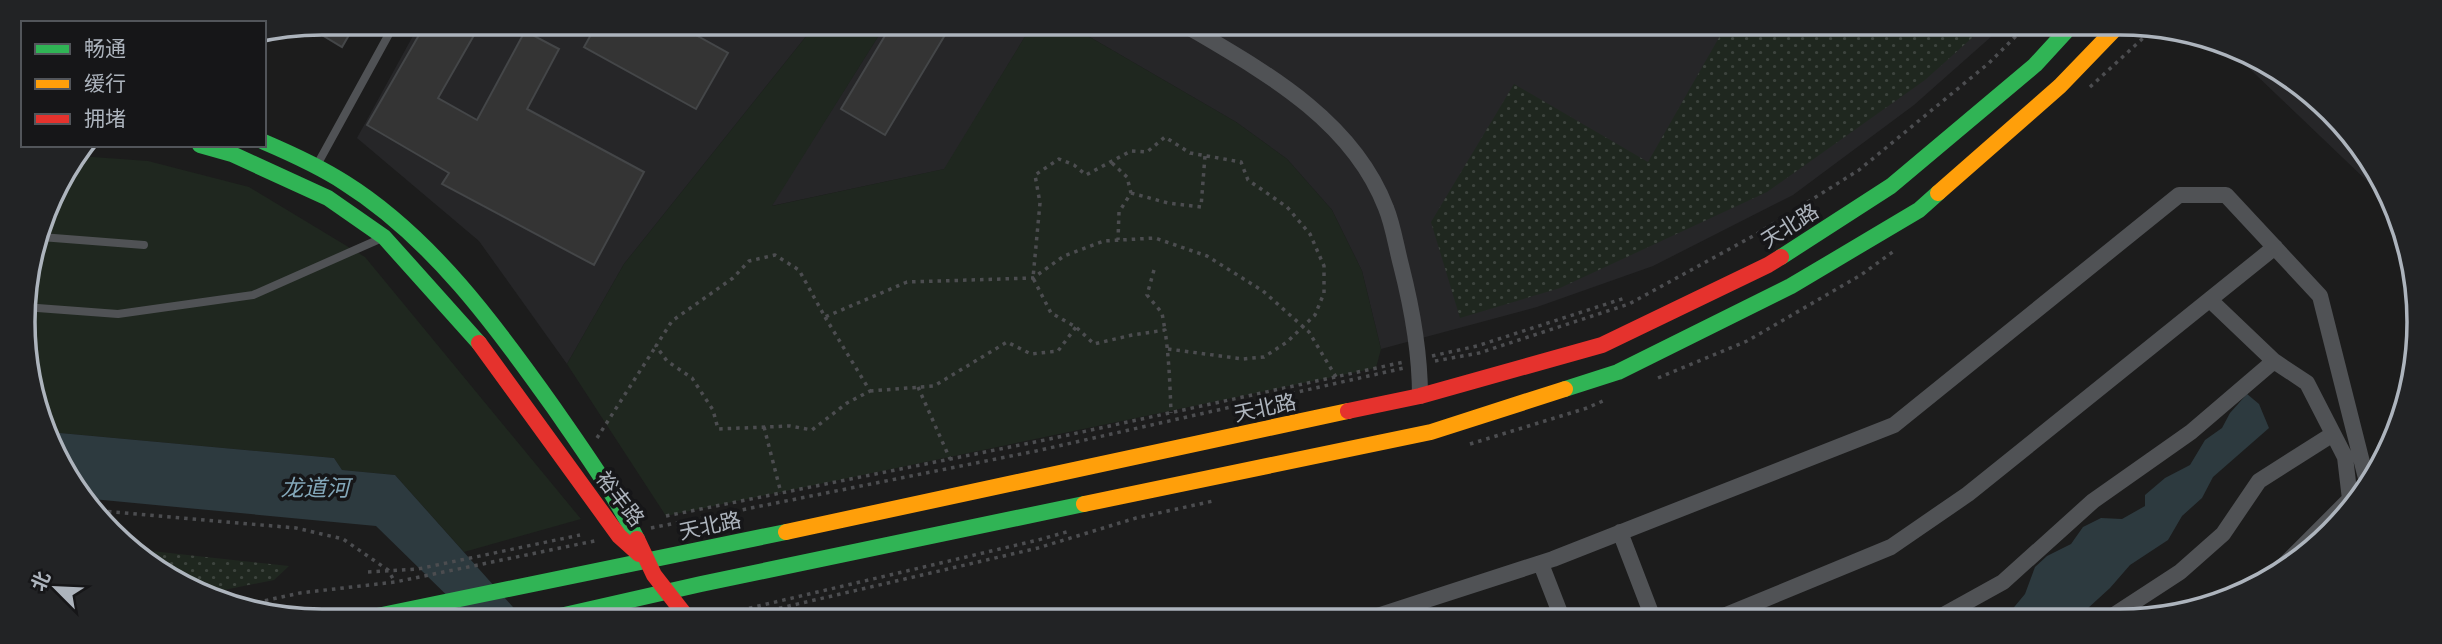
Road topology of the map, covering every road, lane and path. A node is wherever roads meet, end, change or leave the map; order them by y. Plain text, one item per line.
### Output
1 (388, 35) edge
2 (1202, 35) edge
3 (2017, 35) edge
4 (2063, 35) edge
5 (2109, 35) edge
6 (266, 143) edge
7 (207, 147) edge
8 (1205, 156) junction
9 (1112, 163) junction
10 (317, 165) junction
11 (1131, 193) junction
12 (384, 237) junction
13 (48, 238) edge
14 (1118, 240) junction
15 (145, 245) dead end
16 (2275, 247) junction
17 (1154, 270) dead end
18 (1033, 278) junction
19 (1625, 298) dead end
20 (2210, 300) junction
21 (36, 308) edge
22 (825, 317) junction
23 (1302, 326) junction
24 (1076, 327) junction
25 (1165, 330) junction
26 (656, 346) junction
27 (1168, 349) junction
28 (2274, 361) junction
29 (1420, 362) junction
30 (1336, 377) junction
31 (918, 387) junction
32 (870, 391) junction
33 (1420, 396) junction
34 (1171, 413) junction
35 (764, 426) junction
36 (2333, 434) junction
37 (597, 438) dead end
38 (950, 459) junction
39 (2365, 472) edge
40 (781, 493) junction
41 (2350, 495) edge
42 (106, 511) edge
43 (666, 516) dead end
44 (1620, 532) junction
45 (626, 534) junction
46 (580, 535) dead end
47 (1038, 540) dead end
48 (646, 561) junction
49 (1541, 564) junction
50 (388, 570) junction
51 (369, 572) dead end
52 (395, 582) junction
53 (667, 592) junction
54 (260, 602) edge
55 (412, 609) edge
56 (591, 609) edge
57 (680, 609) edge
58 (746, 609) edge
59 (1399, 609) edge
60 (1558, 609) edge
61 (1650, 609) edge
62 (1741, 609) edge
63 (1954, 609) edge
64 (2124, 609) edge

1 - 10 lane
2 - 29 street
3 - 29 path
4 - 33 main road, 天北路
5 - 53 main road
6 - 10 main road, 裕丰路
7 - 12 main road, 裕丰路
8 - 9 path
8 - 11 path
8 - 23 path
9 - 11 path
9 - 18 path
10 - 45 main road, 裕丰路
11 - 14 path
12 - 21 lane
12 - 45 main road, 裕丰路
13 - 15 lane
14 - 18 path
14 - 23 path
16 - 20 street
16 - 39 street
16 - 44 street
17 - 25 path
18 - 22 path
18 - 24 path
19 - 29 path
20 - 28 street
20 - 62 street
22 - 26 path
22 - 32 path
23 - 27 path
23 - 30 path
24 - 25 path
24 - 31 path
25 - 27 path
26 - 35 path
26 - 37 path
27 - 34 path
28 - 36 street
28 - 63 street
29 - 30 path
29 - 33 street
29 - 45 path
30 - 34 path
31 - 32 path
31 - 38 path
32 - 35 path
33 - 48 main road, 天北路
34 - 38 path
35 - 40 path
36 - 41 street
36 - 64 street
38 - 40 path
40 - 43 path
42 - 50 path
44 - 49 street
44 - 61 street
45 - 48 main road, 裕丰路
45 - 52 path
46 - 50 path
47 - 58 path
48 - 53 main road, 裕丰路
48 - 55 main road, 天北路
49 - 59 street
49 - 60 street
50 - 51 path
50 - 52 path
52 - 54 path
53 - 56 main road
53 - 57 main road, 裕丰路

